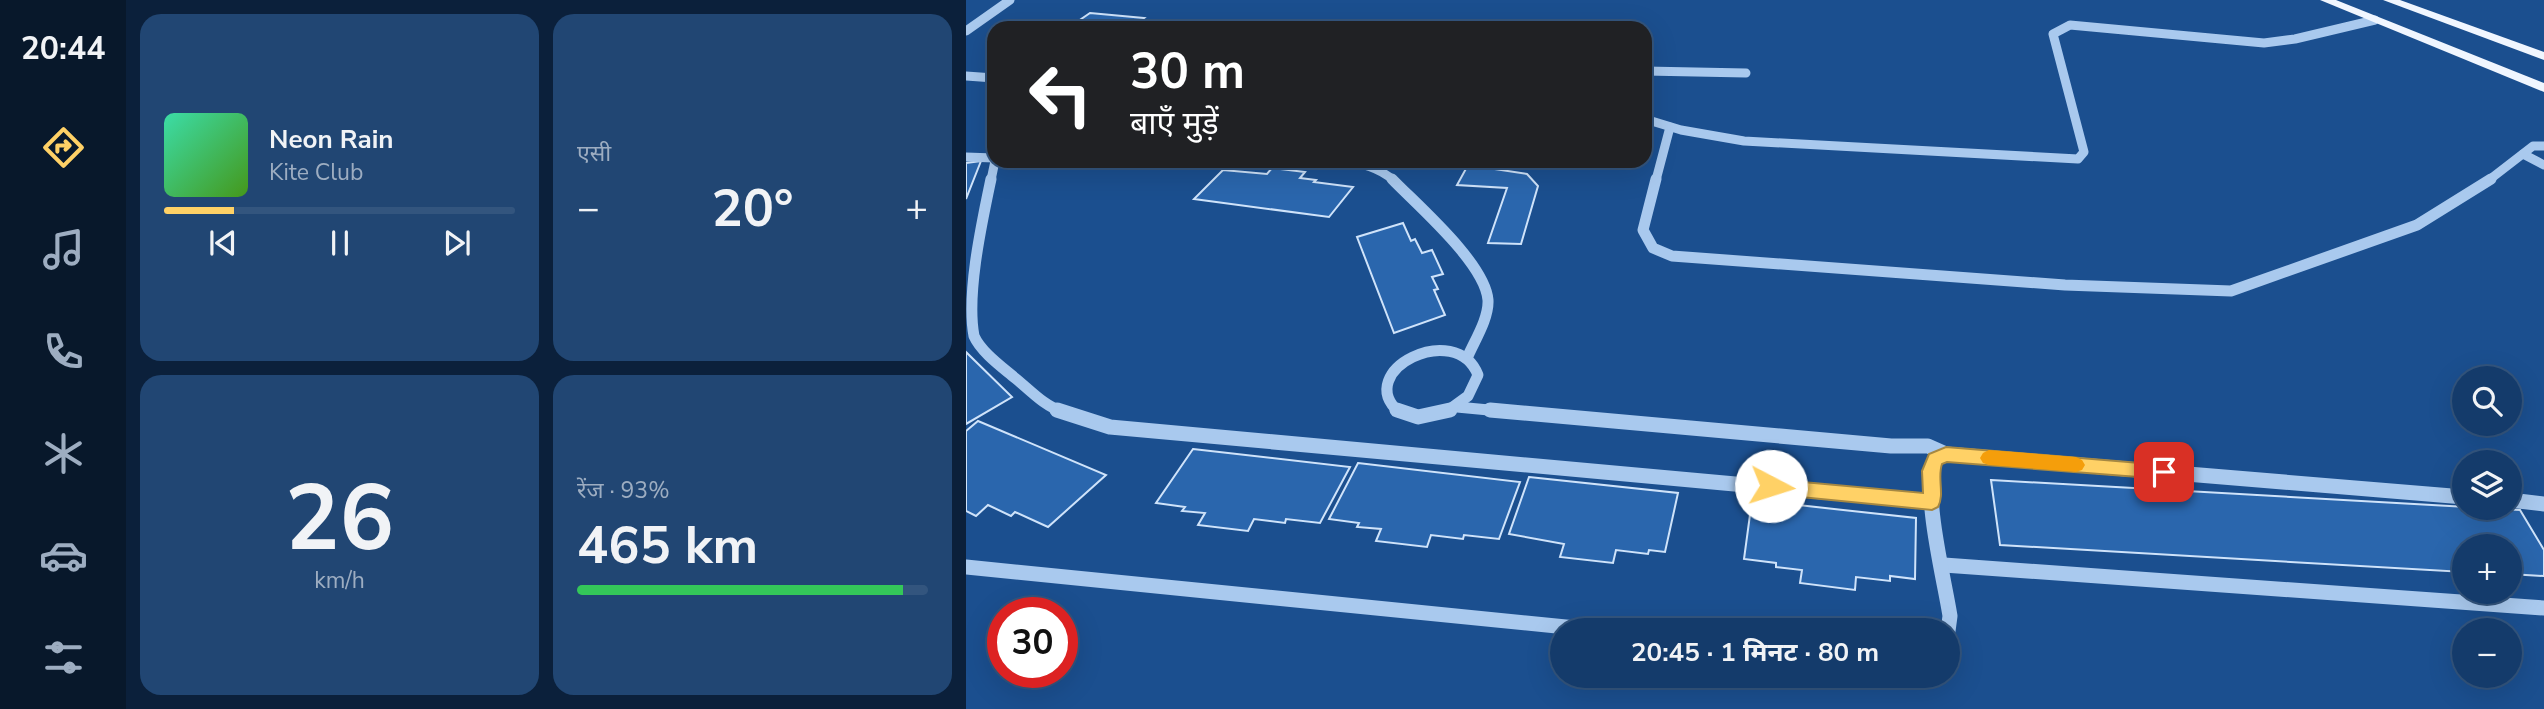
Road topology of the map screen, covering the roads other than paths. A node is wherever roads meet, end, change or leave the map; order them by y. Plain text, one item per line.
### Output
1 (1010, 0) edge
2 (2326, 0) edge
3 (2394, 1) edge
4 (2375, 20) junction
5 (966, 31) edge
6 (2544, 56) edge
7 (1652, 72) edge
8 (1746, 73) dead end
9 (966, 76) edge
10 (987, 78) edge
11 (2544, 88) edge
12 (1652, 121) edge
13 (1670, 127) junction
14 (2544, 146) edge
15 (2523, 154) junction
16 (966, 157) edge
17 (987, 159) edge
18 (2544, 165) edge
19 (993, 168) edge
20 (1376, 168) edge
21 (1468, 356) junction
22 (1457, 407) junction
23 (1946, 454) junction
24 (2452, 495) edge
25 (2522, 501) edge
26 (1932, 502) junction
27 (2544, 504) edge
28 (1944, 565) junction
29 (966, 567) edge
30 (2544, 608) edge
31 (1950, 618) edge
32 (1550, 625) edge

1 - 5 street
2 - 4 main road
3 - 6 main road
4 - 11 main road
4 - 13 street
7 - 8 street
9 - 10 street
12 - 13 street
13 - 15 street
14 - 15 street
15 - 18 street
16 - 17 street
19 - 26 street
20 - 21 street
21 - 22 street
21 - 22 street
22 - 23 street
23 - 24 street
23 - 26 street
25 - 27 street
26 - 28 street
28 - 30 street
28 - 31 street
29 - 32 street

